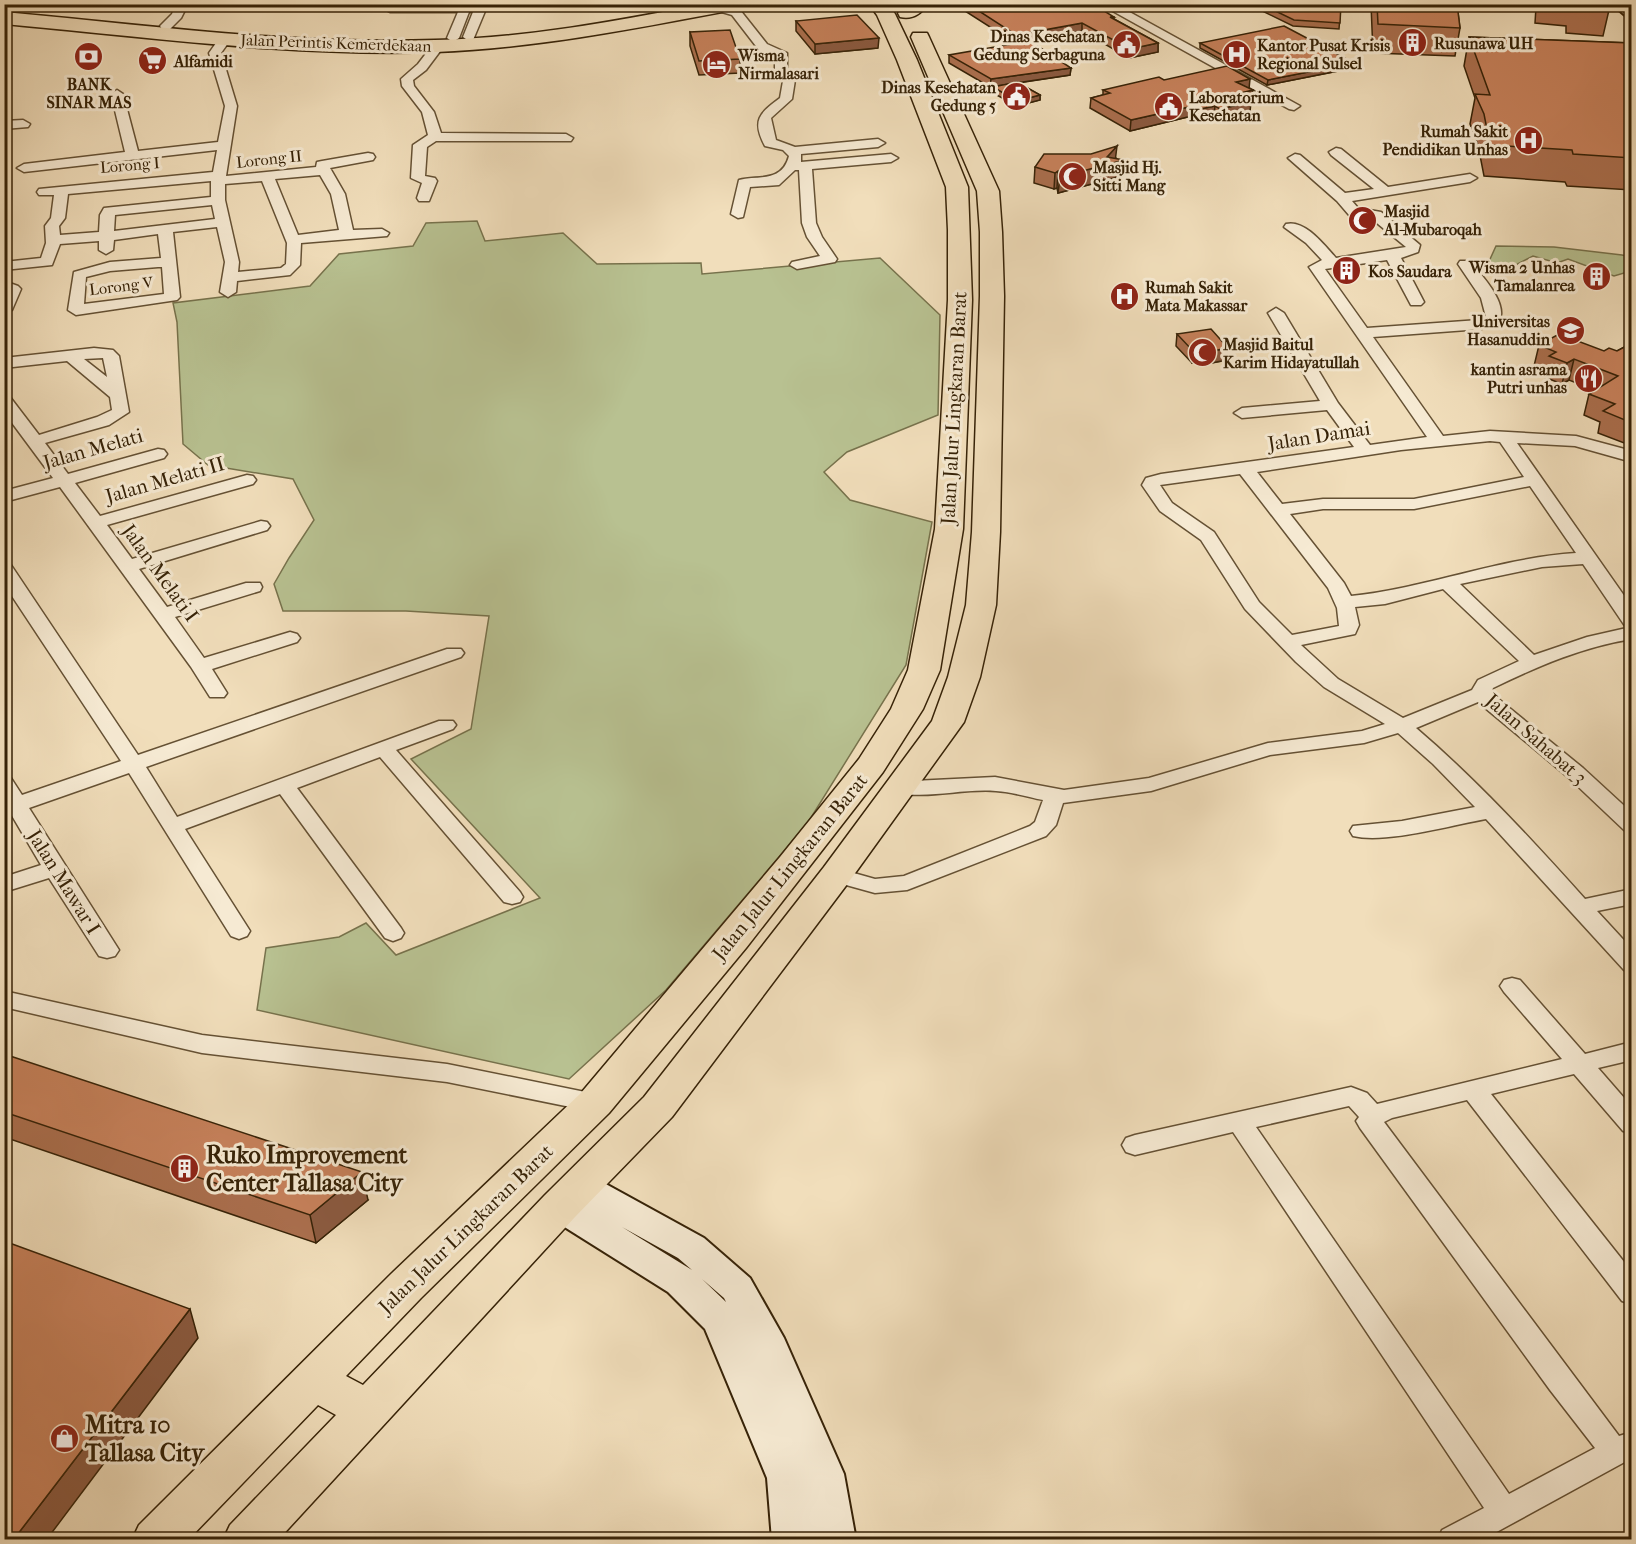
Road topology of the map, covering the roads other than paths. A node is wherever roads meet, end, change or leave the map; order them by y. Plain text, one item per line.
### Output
1 (182, 4) edge
2 (691, 4) edge
3 (1105, 4) edge
4 (1620, 4) edge
5 (728, 6) edge
6 (481, 7) edge
7 (901, 7) edge
8 (390, 9) dead end
9 (465, 9) junction
10 (1632, 14) edge
11 (8, 16) edge
12 (166, 26) junction
13 (225, 39) junction
14 (454, 40) junction
15 (117, 94) dead end
16 (1294, 106) dead end
17 (23, 124) dead end
18 (4, 125) edge
19 (434, 137) junction
20 (566, 138) dead end
21 (128, 143) junction
22 (878, 143) dead end
23 (223, 145) junction
24 (792, 151) junction
25 (1336, 152) dead end
26 (36, 154) dead end
27 (133, 157) junction
28 (368, 157) dead end
29 (1295, 158) dead end
30 (891, 159) dead end
31 (798, 166) junction
32 (24, 168) dead end
33 (324, 170) junction
34 (267, 176) junction
35 (218, 178) junction
36 (1470, 178) dead end
37 (62, 190) junction
38 (44, 192) dead end
39 (1385, 192) junction
40 (424, 198) dead end
41 (1342, 198) junction
42 (218, 200) junction
43 (738, 214) dead end
44 (222, 222) junction
45 (1291, 227) dead end
46 (165, 228) junction
47 (382, 233) dead end
48 (108, 236) junction
49 (347, 236) junction
50 (53, 240) junction
51 (293, 240) junction
52 (1392, 254) junction
53 (168, 262) junction
54 (797, 264) dead end
55 (1326, 264) junction
56 (1465, 264) dead end
57 (4, 266) edge
58 (103, 268) junction
59 (230, 277) junction
60 (4, 285) edge
61 (228, 292) dead end
62 (1416, 302) dead end
63 (4, 310) edge
64 (1276, 313) dead end
65 (1364, 333) junction
66 (70, 355) junction
67 (4, 363) edge
68 (118, 395) junction
69 (4, 400) edge
70 (1331, 405) junction
71 (1242, 413) dead end
72 (1493, 437) junction
73 (35, 441) junction
74 (1438, 441) junction
75 (1365, 451) junction
76 (158, 454) dead end
77 (1632, 458) edge
78 (1245, 468) junction
79 (65, 480) junction
80 (247, 480) dead end
81 (1534, 480) junction
82 (4, 497) edge
83 (1276, 510) junction
84 (95, 523) junction
85 (261, 526) dead end
86 (949, 529) junction
87 (986, 532) junction
88 (1588, 558) junction
89 (128, 566) junction
90 (4, 569) edge
91 (1447, 582) junction
92 (253, 587) dead end
93 (1345, 602) junction
94 (163, 615) junction
95 (1632, 622) edge
96 (1632, 633) edge
97 (290, 638) dead end
98 (1287, 642) junction
99 (454, 653) dead end
100 (1532, 663) junction
101 (201, 666) junction
102 (217, 693) dead end
103 (1480, 694) junction
104 (446, 725) dead end
105 (1402, 726) junction
106 (384, 749) junction
107 (134, 765) junction
108 (4, 783) edge
109 (285, 786) junction
110 (900, 787) junction
111 (1055, 796) junction
112 (11, 806) edge
113 (1492, 811) junction
114 (1632, 825) edge
115 (173, 826) junction
116 (1361, 831) dead end
117 (54, 868) junction
118 (836, 875) junction
119 (4, 885) edge
120 (1632, 896) edge
121 (512, 897) dead end
122 (1581, 907) junction
123 (239, 931) dead end
124 (393, 933) dead end
125 (107, 950) dead end
126 (1629, 961) edge
127 (1512, 986) dead end
128 (4, 999) edge
129 (1632, 1051) edge
130 (1581, 1064) junction
131 (1473, 1089) junction
132 (595, 1103) junction
133 (1372, 1116) junction
134 (1239, 1121) junction
135 (1632, 1124) edge
136 (1135, 1145) dead end
137 (570, 1196) junction
138 (1632, 1293) edge
139 (314, 1380) junction
140 (369, 1411) junction
141 (1622, 1448) edge
142 (1504, 1512) junction
143 (156, 1539) edge
144 (247, 1539) edge
145 (793, 1539) edge
146 (835, 1539) edge
147 (1453, 1539) edge

1 - 12 street
2 - 14 main road, Jalan Perintis Kemerdekaan
3 - 16 street
4 - 10 main road
5 - 14 main road, Jalan Perintis Kemerdekaan
5 - 24 street
6 - 9 street
6 - 14 street
7 - 86 main road, Jalan Jalur Lingkaran Barat
7 - 87 main road, Jalan Jalur Lingkaran Barat
8 - 9 street
9 - 14 street
11 - 12 main road, Jalan Perintis Kemerdekaan
11 - 13 main road, Jalan Perintis Kemerdekaan
12 - 14 main road, Jalan Perintis Kemerdekaan
13 - 14 main road, Jalan Perintis Kemerdekaan
13 - 23 street
14 - 19 street
15 - 21 street
17 - 18 street
19 - 20 street
19 - 40 street
21 - 26 street
21 - 27 street
22 - 24 street
23 - 27 street
23 - 35 street
24 - 31 street
25 - 39 street
27 - 32 street
28 - 33 street, Lorong II
29 - 41 street
30 - 31 street
31 - 43 street
31 - 54 street
33 - 34 street, Lorong II
33 - 49 street
34 - 35 street, Lorong II
34 - 51 street
35 - 37 street, Lorong I
35 - 42 street
36 - 39 street
37 - 38 street, Lorong I
37 - 50 street
39 - 41 street
41 - 52 street
42 - 44 street
42 - 48 street
44 - 46 street
44 - 59 street
45 - 55 street
46 - 48 street
46 - 53 street, Lorong V
47 - 49 street
48 - 50 street
48 - 58 street
49 - 51 street
50 - 57 street
51 - 59 street
52 - 55 street
52 - 62 street
53 - 58 street
53 - 58 street, Lorong V
55 - 65 street
56 - 65 street
59 - 61 street
60 - 63 street
64 - 70 street
65 - 74 street
66 - 67 street
66 - 68 street
66 - 68 street
68 - 73 street
69 - 73 street, Jalan Melati I
70 - 71 street
70 - 75 street
72 - 74 street, Jalan Damai
72 - 77 street, Jalan Damai
72 - 81 street
73 - 79 street, Jalan Melati I
74 - 75 street, Jalan Damai
75 - 78 street, Jalan Damai
76 - 79 street, Jalan Melati
78 - 83 street
78 - 98 street, Jalan Damai
79 - 82 street, Jalan Melati
79 - 84 street, Jalan Melati I
80 - 84 street, Jalan Melati II
81 - 83 street
81 - 88 street
83 - 93 street
84 - 89 street, Jalan Melati I
85 - 89 street
86 - 87 main road
86 - 132 main road, Jalan Jalur Lingkaran Barat
87 - 110 main road, Jalan Jalur Lingkaran Barat
88 - 91 street
88 - 95 street
89 - 94 street, Jalan Melati I
90 - 107 street
91 - 93 street
91 - 100 street
92 - 94 street
93 - 98 street
94 - 101 street, Jalan Melati I
96 - 100 street, Jalan Sahabat 3
97 - 101 street
98 - 105 street
99 - 107 street
100 - 103 street, Jalan Sahabat 3
101 - 102 street, Jalan Melati I
103 - 105 street
103 - 114 street, Jalan Sahabat 3
104 - 106 street
105 - 111 street
105 - 113 street
106 - 109 street
106 - 121 street
107 - 112 street
107 - 115 street
108 - 112 street, Jalan Mawar I
109 - 115 street
109 - 124 street
110 - 111 street
110 - 118 main road, Jalan Jalur Lingkaran Barat
111 - 118 street
112 - 117 street, Jalan Mawar I
113 - 116 street
113 - 122 street
115 - 123 street
117 - 119 street
117 - 125 street, Jalan Mawar I
118 - 137 main road, Jalan Jalur Lingkaran Barat
120 - 122 street
122 - 126 street
127 - 130 street
128 - 132 street
129 - 130 street
130 - 131 street
130 - 135 street
131 - 133 street
131 - 138 street
132 - 139 main road, Jalan Jalur Lingkaran Barat
133 - 134 street
133 - 141 street
134 - 136 street
134 - 142 street
137 - 140 main road, Jalan Jalur Lingkaran Barat
137 - 145 main road
137 - 146 main road
139 - 140 main road
139 - 143 main road, Jalan Jalur Lingkaran Barat
140 - 144 main road, Jalan Jalur Lingkaran Barat
141 - 142 street
142 - 147 street

